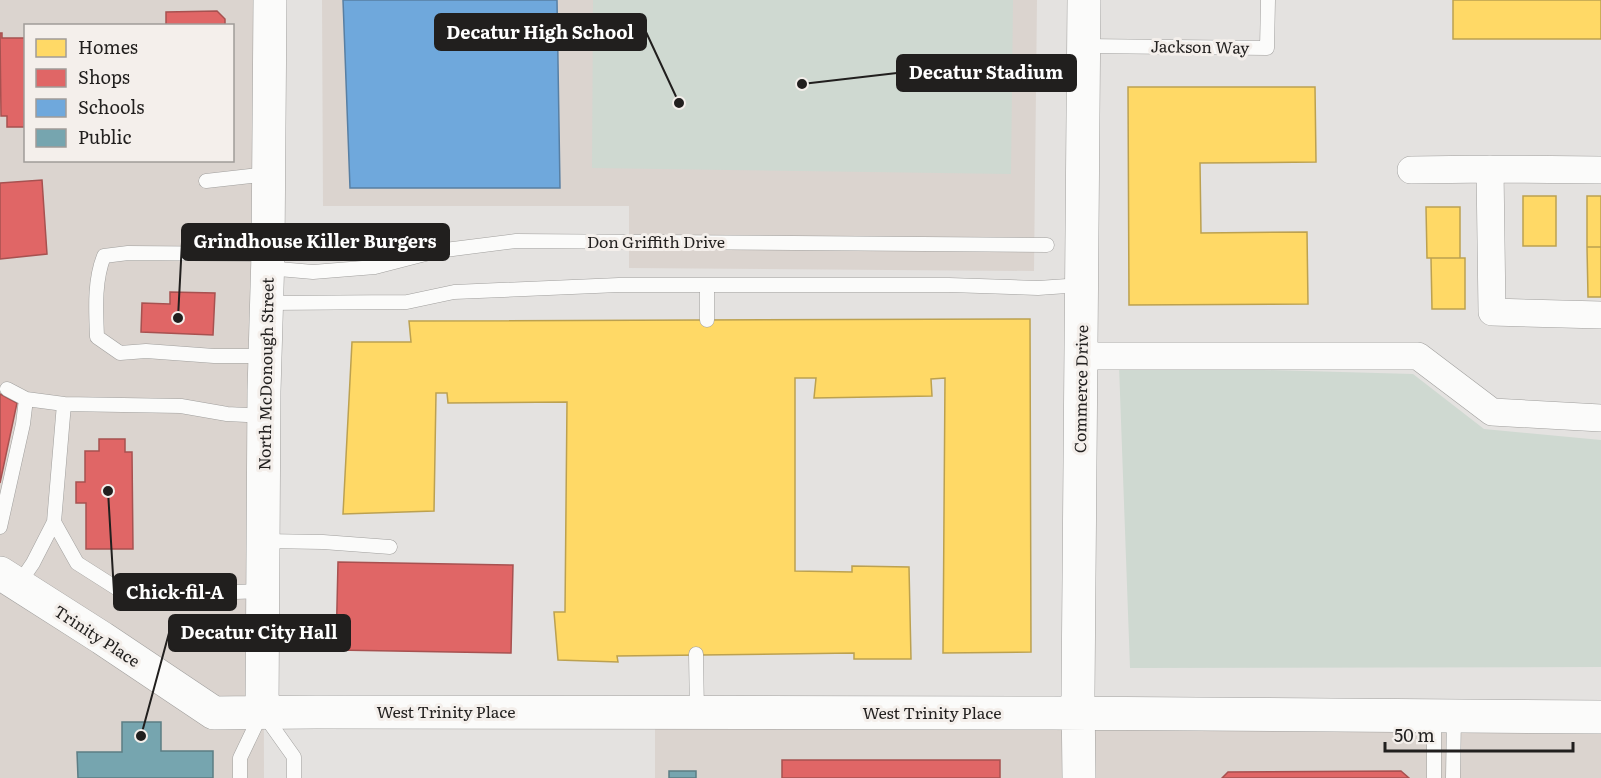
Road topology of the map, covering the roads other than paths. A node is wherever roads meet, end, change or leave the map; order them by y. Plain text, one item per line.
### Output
1 (270, 0) edge
2 (1083, 0) edge
3 (1268, 0) edge
4 (1084, 46) junction
5 (1490, 169) junction
6 (1412, 170) dead end
7 (1601, 170) edge
8 (268, 174) junction
9 (206, 181) dead end
10 (1047, 245) dead end
11 (268, 261) junction
12 (707, 285) junction
13 (1082, 285) junction
14 (266, 303) junction
15 (1601, 315) edge
16 (707, 320) dead end
17 (265, 356) junction
18 (1081, 356) junction
19 (7, 389) dead end
20 (27, 399) junction
21 (64, 404) junction
22 (264, 416) junction
23 (1601, 418) edge
24 (54, 522) junction
25 (0, 527) edge
26 (264, 541) junction
27 (390, 547) dead end
28 (9, 579) edge
29 (264, 591) junction
30 (696, 654) dead end
31 (262, 712) junction
32 (697, 713) junction
33 (1078, 713) junction
34 (1444, 716) junction
35 (1601, 717) edge
36 (240, 778) edge
37 (294, 778) edge
38 (1079, 778) edge
39 (1434, 778) edge
40 (1453, 778) edge

1 - 8 street, North McDonough Street
2 - 4 street, Commerce Drive
3 - 4 lane, Jackson Way
4 - 13 street, Commerce Drive
5 - 6 street
5 - 7 street
5 - 15 street
8 - 9 lane
8 - 11 street, North McDonough Street
10 - 11 lane, Don Griffith Drive
11 - 14 street, North McDonough Street
11 - 17 lane, Don Griffith Drive
12 - 13 lane
12 - 14 lane
12 - 16 lane
13 - 18 street, Commerce Drive
14 - 17 street, North McDonough Street
17 - 22 street, North McDonough Street
18 - 23 street
18 - 33 street, Commerce Drive
19 - 20 lane
20 - 21 lane
20 - 25 lane
21 - 22 lane
21 - 24 lane
22 - 26 street, North McDonough Street
24 - 28 lane
24 - 29 lane
26 - 27 lane
26 - 29 street, North McDonough Street
28 - 31 street, Trinity Place
29 - 31 street, North McDonough Street
30 - 32 lane
31 - 32 street, West Trinity Place
31 - 36 lane, North McDonough Street
31 - 37 lane
32 - 33 street, West Trinity Place
33 - 34 street, West Trinity Place
33 - 38 street, Commerce Drive
34 - 35 street, West Trinity Place
34 - 39 lane
34 - 40 lane

